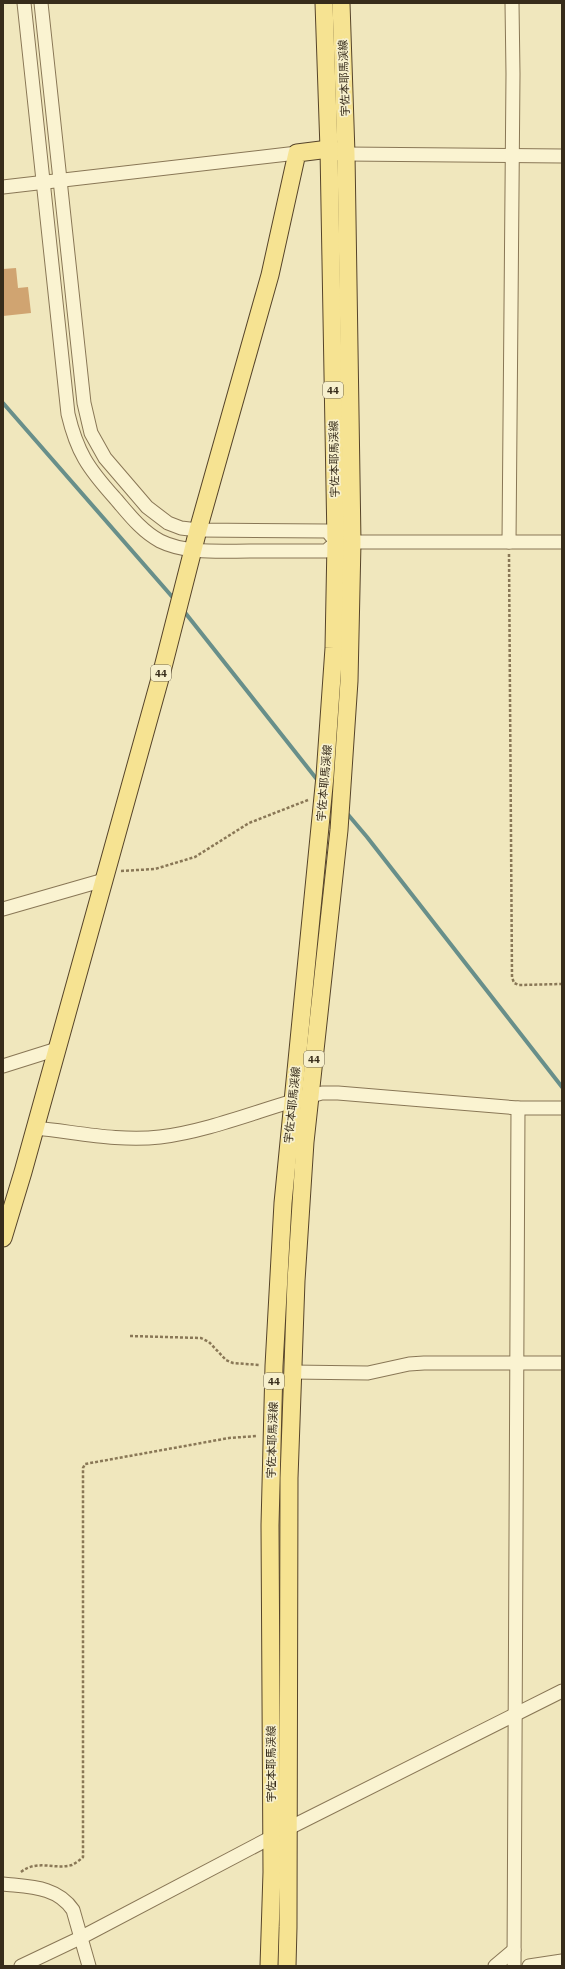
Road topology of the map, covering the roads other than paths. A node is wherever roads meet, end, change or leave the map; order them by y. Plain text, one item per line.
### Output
1 (24, 3) edge
2 (41, 3) edge
3 (324, 3) edge
4 (341, 3) edge
5 (512, 3) edge
6 (329, 149) junction
7 (297, 153) junction
8 (346, 154) junction
9 (562, 156) edge
10 (512, 157) junction
11 (60, 181) junction
12 (43, 183) junction
13 (3, 187) edge
14 (198, 530) junction
15 (344, 542) junction
16 (509, 542) junction
17 (562, 542) edge
18 (193, 550) junction
19 (105, 875) junction
20 (3, 909) edge
21 (57, 1049) junction
22 (3, 1066) edge
23 (310, 1096) junction
24 (293, 1102) junction
25 (518, 1108) junction
26 (562, 1108) edge
27 (35, 1128) junction
28 (3, 1238) edge
29 (516, 1363) junction
30 (562, 1363) edge
31 (292, 1372) junction
32 (562, 1690) edge
33 (515, 1714) junction
34 (289, 1828) junction
35 (272, 1838) junction
36 (9, 1885) edge
37 (80, 1938) junction
38 (514, 1950) junction
39 (562, 1961) edge
40 (22, 1966) edge
41 (89, 1966) edge
42 (269, 1966) edge
43 (287, 1966) edge
44 (495, 1966) edge
45 (514, 1966) edge
46 (529, 1966) edge

1 - 12 street
2 - 11 street
3 - 6 main road, 宇佐本耶馬渓線 / 44
4 - 8 main road, 宇佐本耶馬渓線 / 44
5 - 10 street
6 - 7 main road
6 - 8 main road
6 - 15 main road, 宇佐本耶馬渓線 / 44
7 - 11 street
7 - 14 main road, 44
8 - 10 street
8 - 15 main road, 宇佐本耶馬渓線 / 44
9 - 10 street
10 - 16 street
11 - 12 street
11 - 14 street
12 - 13 street
12 - 18 street
14 - 15 street
14 - 18 main road, 44
15 - 16 street
15 - 18 street
15 - 23 main road, 宇佐本耶馬渓線 / 44
15 - 24 main road, 宇佐本耶馬渓線 / 44
16 - 17 street
18 - 19 main road, 44
19 - 20 street
19 - 21 main road, 44
21 - 22 street
21 - 27 main road, 44
23 - 24 street
23 - 25 street
23 - 31 main road, 宇佐本耶馬渓線 / 44
24 - 27 street
24 - 35 main road, 宇佐本耶馬渓線 / 44
25 - 26 street
25 - 29 street
27 - 28 main road, 44
29 - 30 street
29 - 31 street
29 - 33 street
31 - 34 main road, 宇佐本耶馬渓線 / 44
32 - 33 street
33 - 34 street
33 - 38 street
34 - 35 street
34 - 43 main road, 宇佐本耶馬渓線 / 44
35 - 37 street
35 - 42 main road, 宇佐本耶馬渓線 / 44
36 - 37 street
37 - 40 street
37 - 41 street
38 - 44 street
38 - 45 street
39 - 46 street

